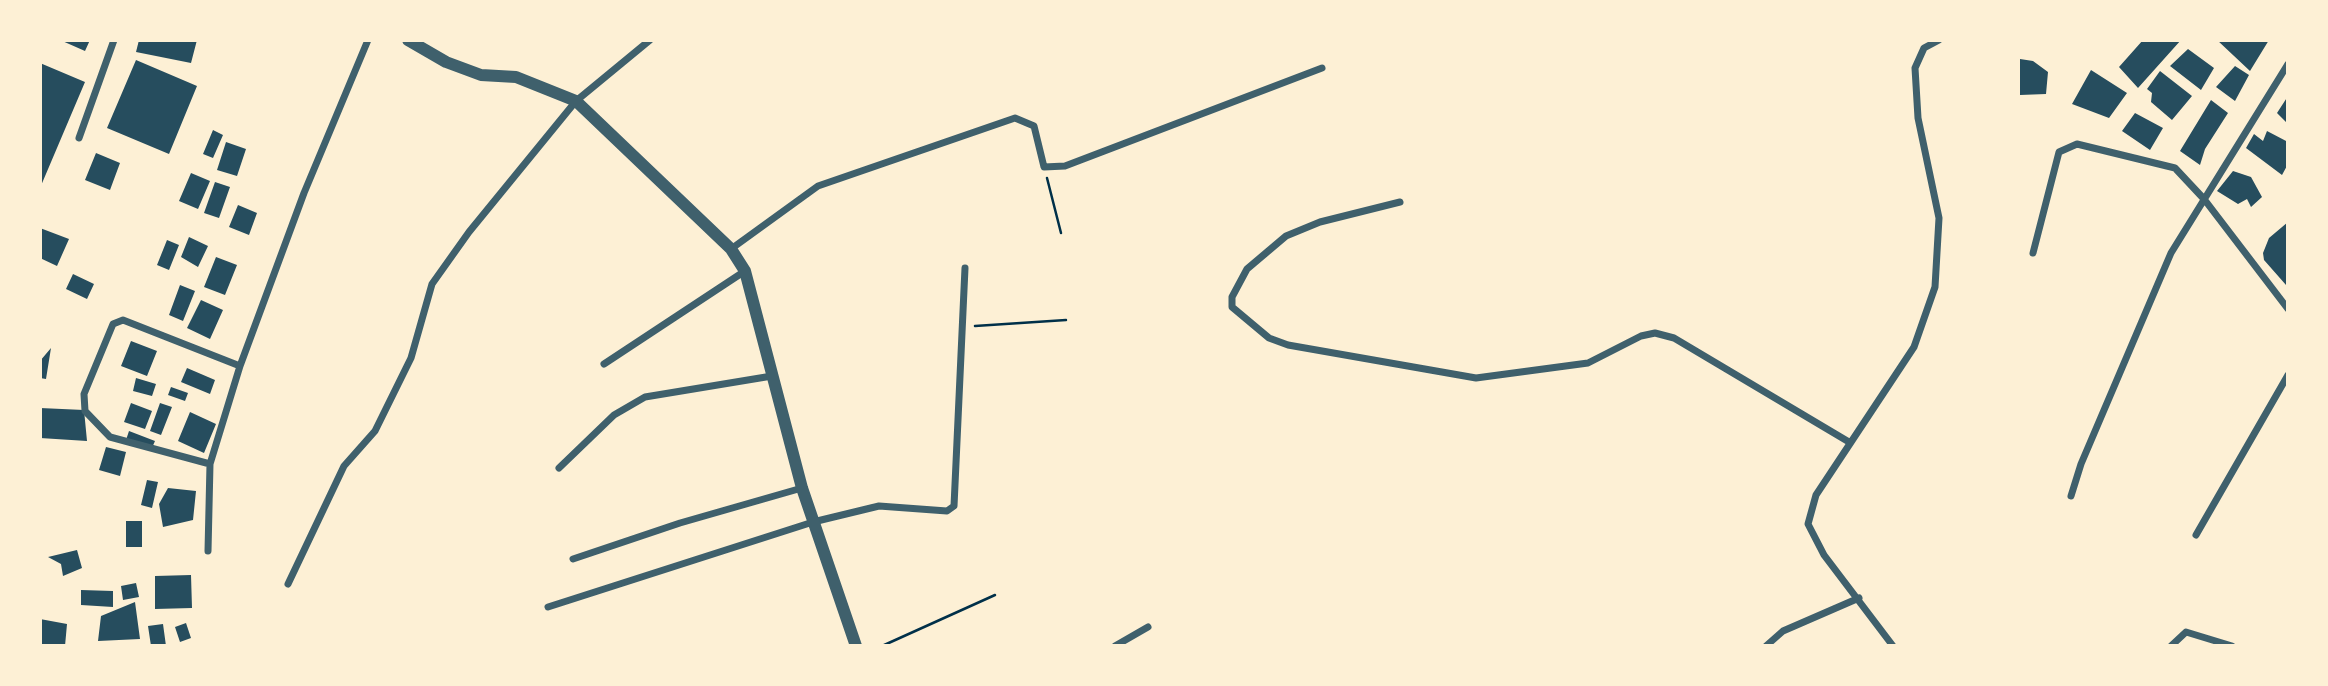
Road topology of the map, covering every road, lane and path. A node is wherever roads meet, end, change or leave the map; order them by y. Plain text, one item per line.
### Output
1 (114, 40) edge
2 (368, 40) edge
3 (408, 40) edge
4 (650, 40) edge
5 (1939, 40) edge
6 (2288, 64) edge
7 (1322, 68) dead end
8 (576, 101) junction
9 (79, 138) dead end
10 (1044, 167) junction
11 (2204, 200) junction
12 (1400, 202) dead end
13 (1061, 233) dead end
14 (731, 249) junction
15 (2033, 253) dead end
16 (965, 268) dead end
17 (745, 271) junction
18 (2288, 309) edge
19 (1066, 320) dead end
20 (965, 327) junction
21 (604, 364) dead end
22 (240, 366) junction
23 (772, 376) junction
24 (2288, 376) edge
25 (1849, 442) junction
26 (210, 464) junction
27 (559, 468) dead end
28 (802, 488) junction
29 (2071, 496) dead end
30 (813, 522) junction
31 (2196, 535) dead end
32 (208, 551) dead end
33 (573, 559) dead end
34 (288, 584) dead end
35 (995, 595) dead end
36 (1859, 598) junction
37 (548, 607) dead end
38 (1148, 627) dead end
39 (856, 646) edge
40 (882, 646) edge
41 (1115, 646) edge
42 (1766, 646) edge
43 (1893, 646) edge
44 (2171, 646) edge
45 (2232, 646) edge

1 - 9 street
2 - 22 street
3 - 8 street
4 - 8 street
5 - 25 street
6 - 11 street
7 - 10 street
8 - 14 street
8 - 34 street
10 - 13 path
10 - 14 street
11 - 15 street
11 - 18 street
11 - 29 street
12 - 25 street
14 - 17 street
16 - 20 street
17 - 21 street
17 - 23 street
19 - 20 path
20 - 30 street
22 - 26 street
22 - 26 street
23 - 27 street
23 - 28 street
24 - 31 street
25 - 36 street
26 - 32 street
28 - 30 street
28 - 33 street
30 - 37 street
30 - 39 street
35 - 40 path
36 - 42 street
36 - 43 street
38 - 41 street
44 - 45 street

